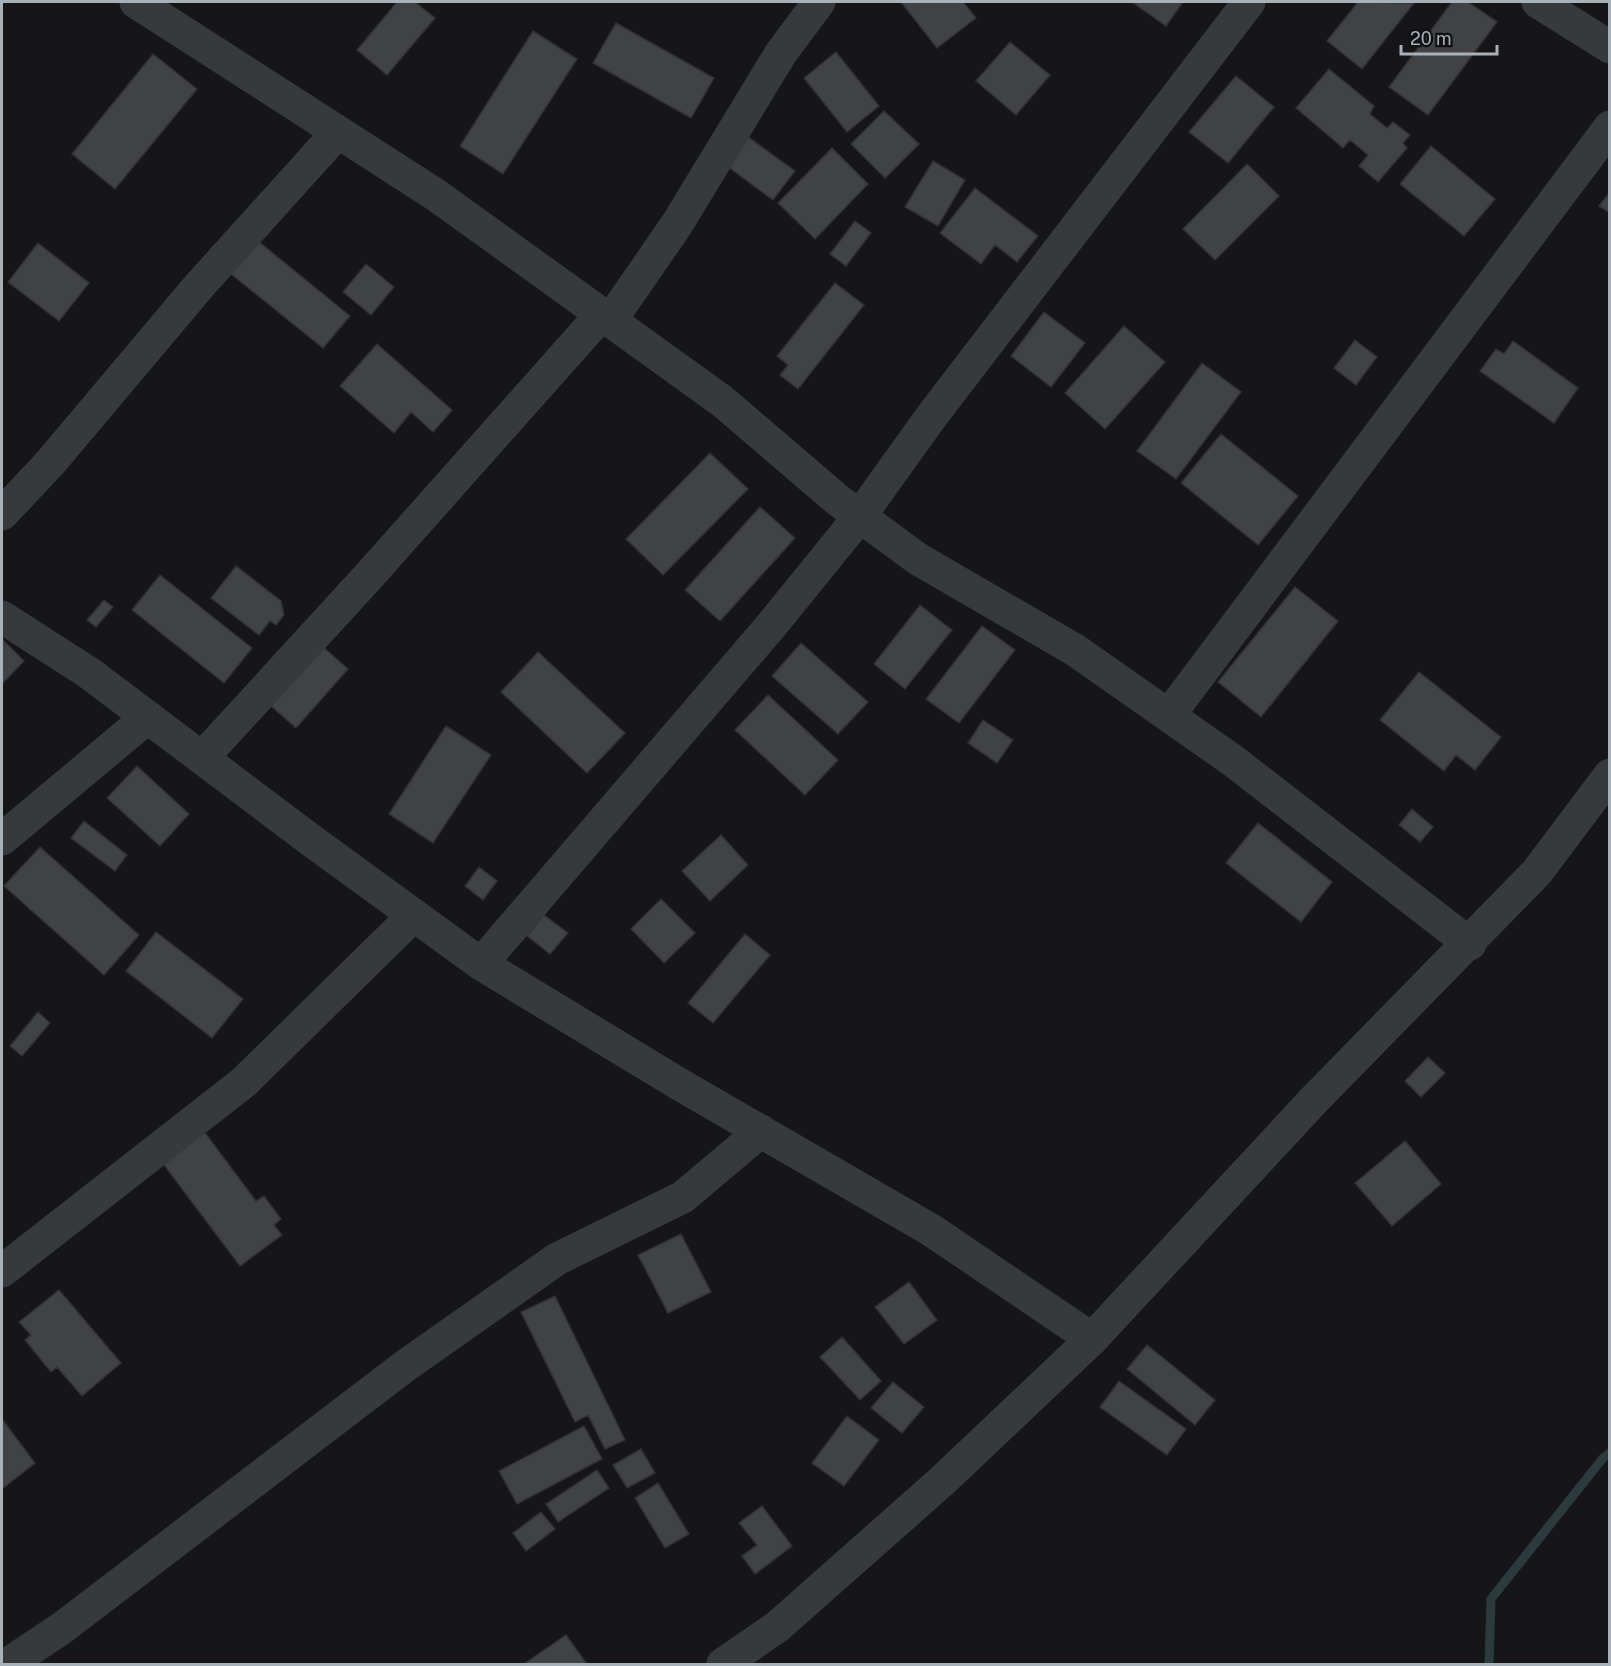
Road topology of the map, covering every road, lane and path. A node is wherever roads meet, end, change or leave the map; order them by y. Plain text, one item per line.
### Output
1 (136, 2) edge
2 (819, 2) edge
3 (1249, 2) edge
4 (1538, 2) edge
5 (1610, 47) edge
6 (1610, 127) edge
7 (338, 132) junction
8 (606, 318) junction
9 (2, 514) edge
10 (860, 516) junction
11 (2, 617) edge
12 (1169, 715) junction
13 (148, 717) junction
14 (202, 758) junction
15 (1610, 775) edge
16 (2, 839) edge
17 (414, 915) junction
18 (1470, 944) junction
19 (481, 964) junction
20 (760, 1131) junction
21 (2, 1271) edge
22 (1092, 1339) junction
23 (8, 1665) edge
24 (723, 1665) edge

1 - 7 street
2 - 8 street
3 - 10 street
4 - 5 street
6 - 12 street
7 - 8 street
7 - 9 street
8 - 10 street
8 - 14 street
10 - 12 street
10 - 19 street
11 - 13 street
12 - 18 street
13 - 14 street
13 - 16 street
14 - 17 street
15 - 18 street
17 - 19 street
17 - 21 street
18 - 22 street
19 - 20 street
20 - 22 street
20 - 23 street
22 - 24 street

